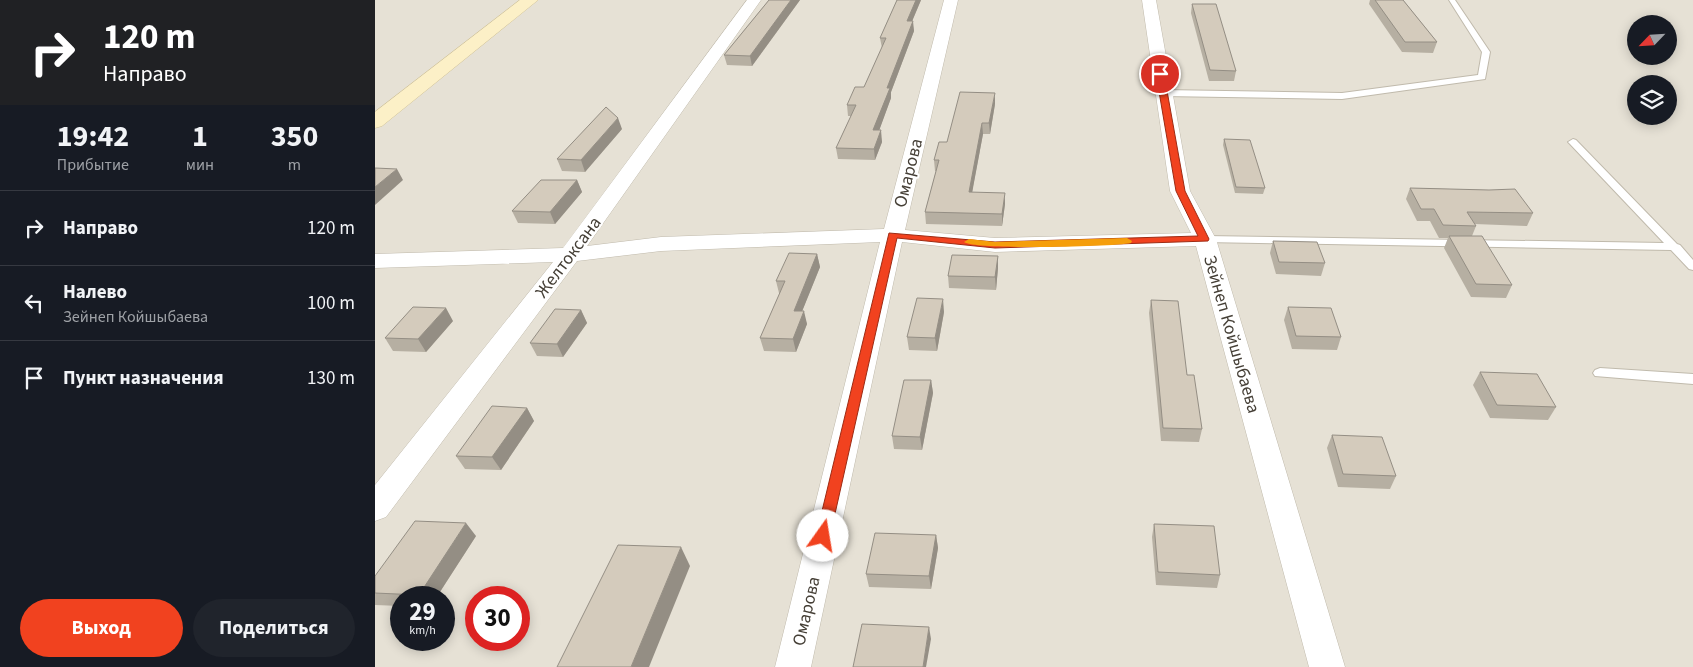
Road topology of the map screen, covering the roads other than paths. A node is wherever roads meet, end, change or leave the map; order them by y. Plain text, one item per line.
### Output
1 (530, 0) edge
2 (754, 0) edge
3 (951, 0) edge
4 (1149, 0) edge
5 (1452, 0) edge
6 (1163, 93) junction
7 (375, 122) edge
8 (1573, 142) dead end
9 (893, 235) junction
10 (1205, 239) junction
11 (1676, 247) junction
12 (570, 255) junction
13 (375, 261) edge
14 (1693, 267) edge
15 (1600, 373) dead end
16 (1693, 379) edge
17 (375, 508) edge
18 (793, 667) edge
19 (1327, 667) edge

1 - 7 street
2 - 12 street, Желтоксана
3 - 9 street, Омарова
4 - 6 street, Зейнеп Койшыбаева
5 - 6 lane
6 - 10 street, Зейнеп Койшыбаева
8 - 11 lane
9 - 10 street
9 - 12 street
9 - 18 street, Омарова
10 - 11 lane
10 - 19 street, Зейнеп Койшыбаева
11 - 14 lane
12 - 13 street
12 - 17 street, Желтоксана
15 - 16 lane

